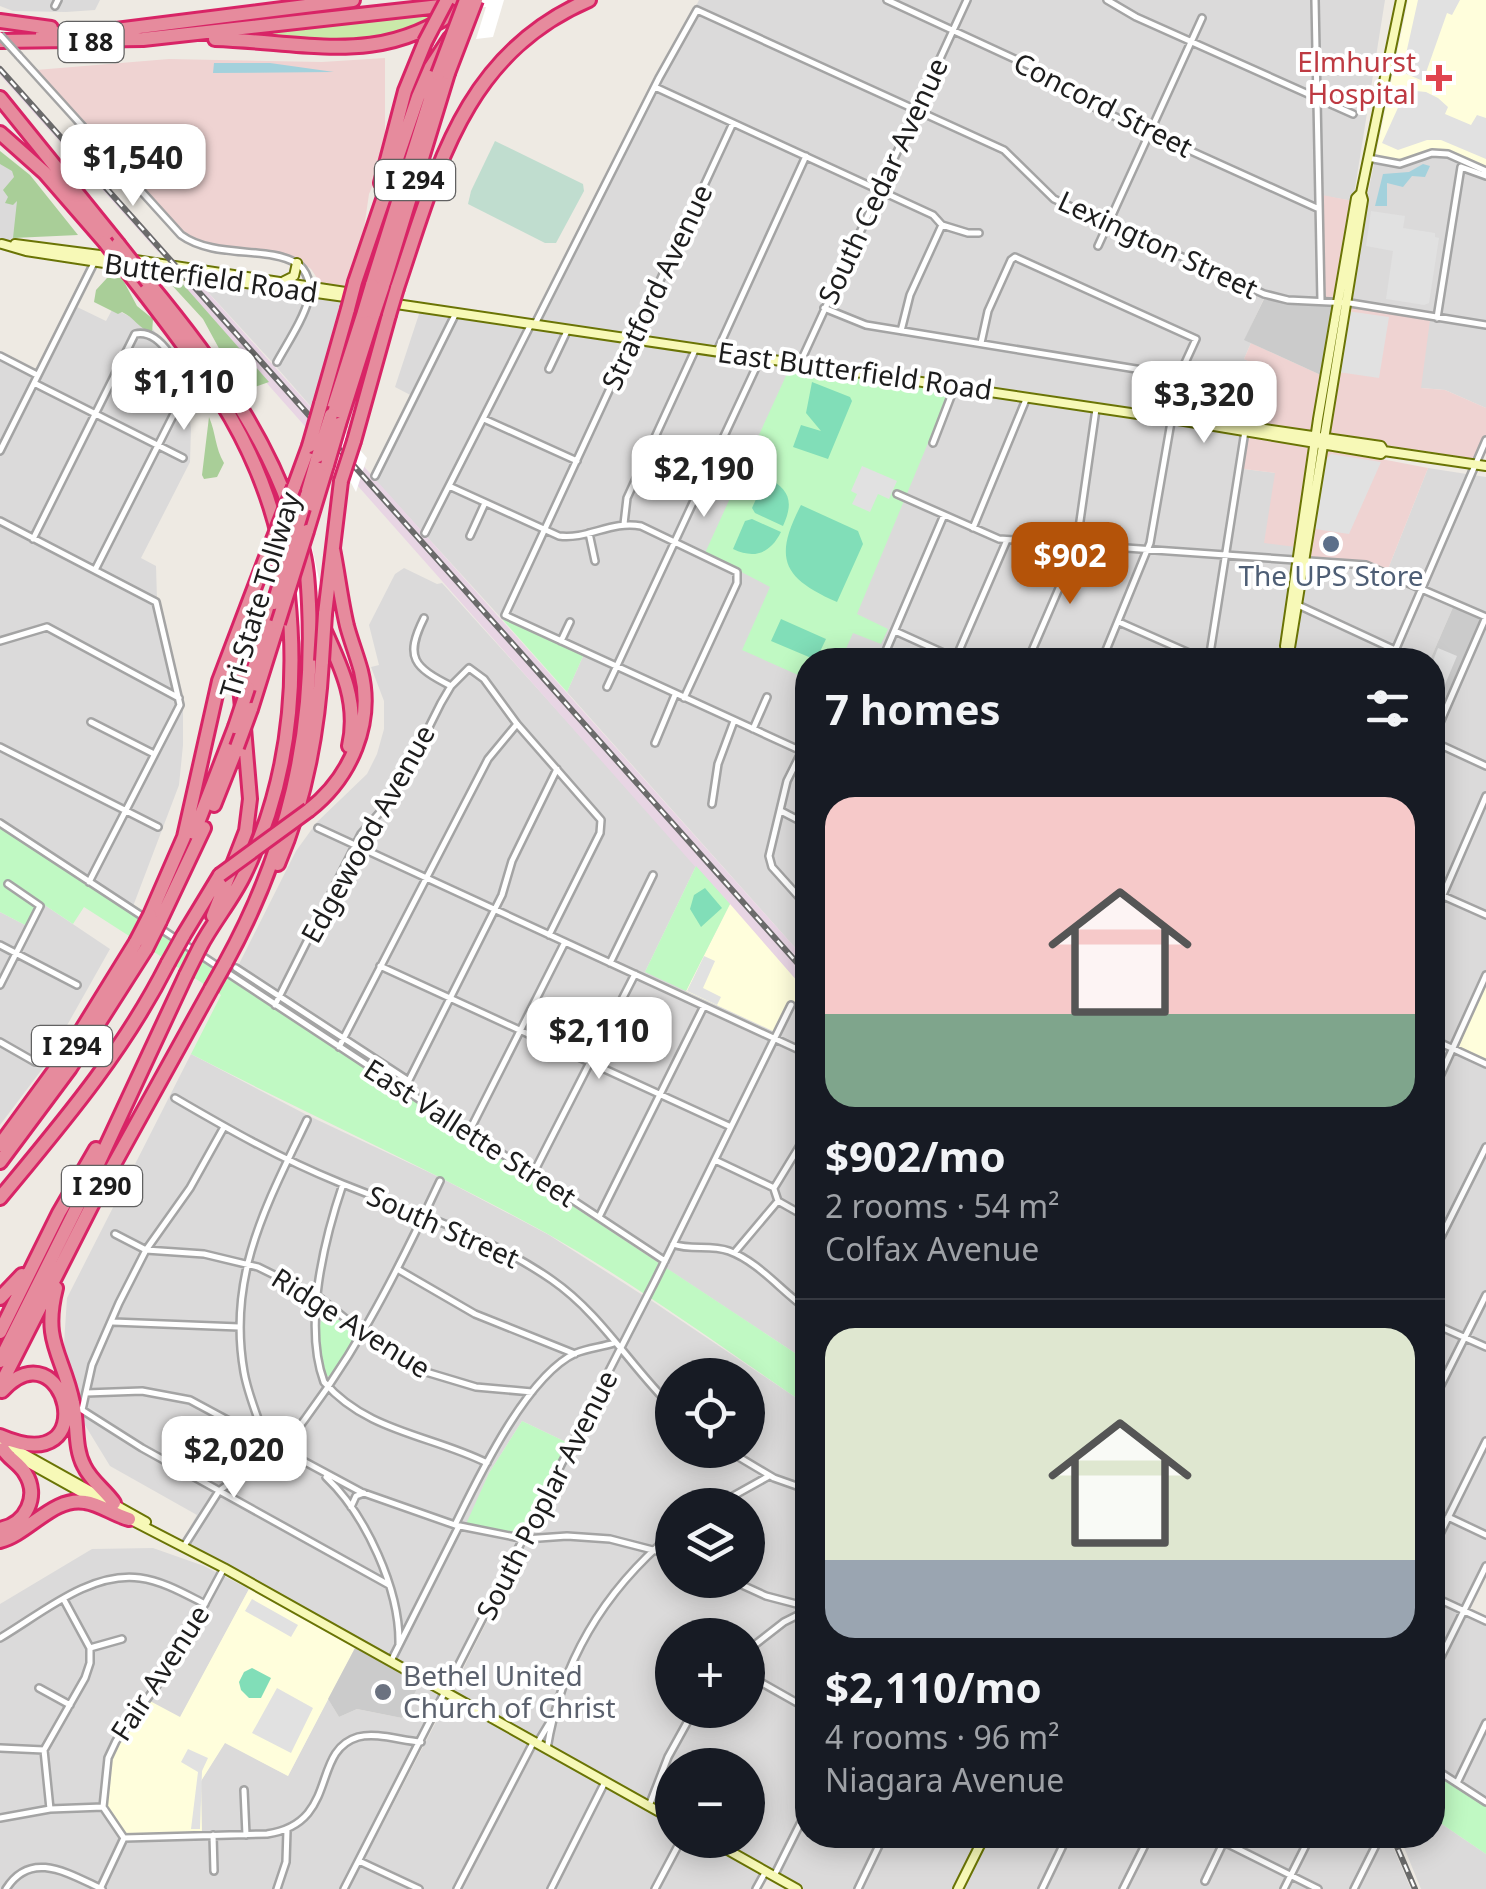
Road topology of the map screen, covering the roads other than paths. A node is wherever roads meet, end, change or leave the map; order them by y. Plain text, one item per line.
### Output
1 (317, 0) edge
2 (353, 0) edge
3 (488, 0) edge
4 (589, 0) edge
5 (887, 0) edge
6 (967, 0) edge
7 (1107, 0) edge
8 (1315, 0) edge
9 (1402, 0) edge
10 (464, 1) edge
11 (270, 10) junction
12 (1202, 18) dead end
13 (0, 21) edge
14 (108, 30) junction
15 (953, 30) junction
16 (0, 36) edge
17 (182, 36) junction
18 (1192, 42) junction
19 (443, 73) junction
20 (654, 86) junction
21 (0, 98) edge
22 (1317, 98) junction
23 (916, 109) junction
24 (1353, 114) dead end
25 (434, 117) junction
26 (733, 123) junction
27 (1150, 132) junction
28 (0, 133) edge
29 (806, 156) junction
30 (1368, 158) junction
31 (1486, 173) edge
32 (879, 190) junction
33 (1319, 209) junction
34 (1108, 223) junction
35 (942, 224) junction
36 (980, 233) dead end
37 (412, 242) junction
38 (1, 243) edge
39 (1098, 246) dead end
40 (103, 251) junction
41 (296, 263) junction
42 (282, 281) junction
43 (375, 285) junction
44 (310, 289) junction
45 (1321, 302) junction
46 (1340, 302) junction
47 (824, 308) junction
48 (457, 311) junction
49 (367, 312) junction
50 (1437, 318) junction
51 (533, 324) junction
52 (1486, 325) edge
53 (568, 329) junction
54 (902, 331) junction
55 (633, 338) junction
56 (982, 343) junction
57 (696, 348) junction
58 (717, 351) junction
59 (0, 356) edge
60 (761, 358) junction
61 (278, 362) dead end
62 (800, 363) junction
63 (549, 368) dead end
64 (38, 375) junction
65 (1179, 376) junction
66 (34, 383) junction
67 (955, 386) junction
68 (1028, 397) junction
69 (1096, 407) junction
70 (97, 414) junction
71 (331, 414) junction
72 (484, 418) junction
73 (1175, 419) junction
74 (0, 424) edge
75 (1326, 424) junction
76 (1245, 429) junction
77 (11, 430) junction
78 (1318, 440) junction
79 (1342, 440) junction
80 (1486, 440) edge
81 (1296, 442) junction
82 (934, 443) dead end
83 (158, 446) junction
84 (0, 451) edge
85 (1384, 451) junction
86 (318, 455) junction
87 (183, 458) dead end
88 (576, 460) junction
89 (1312, 460) junction
90 (1475, 464) junction
91 (1486, 466) edge
92 (375, 476) dead end
93 (450, 486) junction
94 (897, 494) dead end
95 (486, 503) junction
96 (944, 515) junction
97 (0, 522) edge
98 (624, 524) junction
99 (973, 528) junction
100 (544, 530) junction
101 (425, 532) dead end
102 (588, 533) junction
103 (470, 536) dead end
104 (33, 539) junction
105 (675, 540) junction
106 (1007, 540) junction
107 (1076, 544) junction
108 (1148, 548) junction
109 (333, 549) junction
110 (1226, 555) junction
111 (1301, 560) junction
112 (595, 561) dead end
113 (95, 570) junction
114 (1422, 588) junction
115 (308, 589) junction
116 (250, 597) junction
117 (1296, 604) junction
118 (1486, 617) edge
119 (424, 618) dead end
120 (570, 622) dead end
121 (1119, 622) junction
122 (895, 631) junction
123 (0, 641) edge
124 (561, 641) junction
125 (887, 648) edge
126 (932, 648) edge
127 (961, 648) edge
128 (1033, 648) edge
129 (1107, 648) edge
130 (1177, 648) edge
131 (1209, 648) edge
132 (1287, 648) edge
133 (1287, 648) edge
134 (1391, 648) edge
135 (1396, 648) edge
136 (616, 667) junction
137 (451, 686) junction
138 (606, 687) dead end
139 (675, 694) junction
140 (767, 696) dead end
141 (180, 698) junction
142 (684, 698) junction
143 (1445, 711) edge
144 (734, 720) junction
145 (92, 722) dead end
146 (517, 724) junction
147 (752, 729) junction
148 (656, 743) dead end
149 (0, 746) edge
150 (1445, 747) edge
151 (795, 748) edge
152 (154, 754) junction
153 (1486, 766) edge
154 (795, 767) edge
155 (557, 769) junction
156 (1486, 796) edge
157 (712, 804) dead end
158 (311, 806) junction
159 (125, 811) junction
160 (781, 811) junction
161 (795, 818) edge
162 (0, 823) edge
163 (158, 827) dead end
164 (318, 828) dead end
165 (356, 845) junction
166 (653, 875) dead end
167 (425, 878) junction
168 (89, 882) junction
169 (8, 884) dead end
170 (1445, 890) edge
171 (795, 893) edge
172 (1445, 896) edge
173 (495, 910) junction
174 (1486, 915) edge
175 (155, 918) junction
176 (244, 928) junction
177 (549, 935) junction
178 (565, 942) junction
179 (0, 945) edge
180 (141, 945) junction
181 (201, 946) junction
182 (16, 953) junction
183 (610, 962) junction
184 (230, 966) junction
185 (380, 966) junction
186 (634, 974) junction
187 (1486, 975) edge
188 (0, 985) edge
189 (77, 985) dead end
190 (279, 996) junction
191 (450, 998) junction
192 (275, 1004) junction
193 (791, 1004) dead end
194 (704, 1006) junction
195 (520, 1030) junction
196 (343, 1038) junction
197 (775, 1038) junction
198 (0, 1042) edge
199 (1445, 1046) edge
200 (339, 1047) junction
201 (795, 1048) edge
202 (1455, 1050) junction
203 (35, 1062) dead end
204 (590, 1062) junction
205 (1486, 1064) edge
206 (1445, 1069) edge
207 (409, 1081) junction
208 (404, 1090) junction
209 (660, 1094) junction
210 (174, 1098) dead end
211 (120, 1114) junction
212 (307, 1120) dead end
213 (224, 1127) junction
214 (731, 1127) junction
215 (469, 1132) junction
216 (0, 1145) edge
217 (1486, 1147) edge
218 (795, 1154) edge
219 (288, 1160) junction
220 (715, 1160) junction
221 (0, 1162) edge
222 (533, 1174) junction
223 (440, 1182) dead end
224 (343, 1184) junction
225 (774, 1188) junction
226 (0, 1198) edge
227 (778, 1201) junction
228 (795, 1211) edge
229 (59, 1214) junction
230 (424, 1215) junction
231 (599, 1217) junction
232 (1445, 1229) edge
233 (115, 1234) dead end
234 (72, 1244) junction
235 (673, 1244) junction
236 (146, 1250) junction
237 (734, 1253) junction
238 (665, 1260) junction
239 (246, 1263) junction
240 (399, 1270) junction
241 (1486, 1294) edge
242 (319, 1296) junction
243 (0, 1298) edge
244 (795, 1300) edge
245 (112, 1322) junction
246 (239, 1327) junction
247 (1445, 1329) edge
248 (0, 1332) edge
249 (364, 1334) junction
250 (1465, 1338) junction
251 (618, 1346) junction
252 (1486, 1347) edge
253 (575, 1354) junction
254 (0, 1361) edge
255 (1445, 1377) edge
256 (329, 1388) junction
257 (655, 1388) edge
258 (0, 1389) edge
259 (532, 1392) junction
260 (86, 1394) junction
261 (266, 1442) junction
262 (1, 1443) edge
263 (1485, 1446) edge
264 (279, 1449) junction
265 (486, 1463) junction
266 (756, 1468) edge
267 (322, 1473) junction
268 (769, 1476) junction
269 (795, 1485) edge
270 (747, 1488) edge
271 (219, 1491) junction
272 (364, 1493) junction
273 (114, 1503) junction
274 (351, 1507) junction
275 (1448, 1517) junction
276 (129, 1519) junction
277 (1445, 1523) edge
278 (457, 1525) junction
279 (0, 1528) edge
280 (1486, 1535) edge
281 (525, 1538) junction
282 (170, 1539) junction
283 (0, 1541) edge
284 (184, 1546) junction
285 (654, 1549) joint
286 (377, 1557) junction
287 (1486, 1566) edge
288 (356, 1567) junction
289 (224, 1568) junction
290 (388, 1585) junction
291 (765, 1596) edge
292 (64, 1600) junction
293 (1445, 1602) edge
294 (205, 1604) junction
295 (795, 1604) edge
296 (417, 1611) junction
297 (1464, 1611) junction
298 (398, 1612) junction
299 (795, 1616) edge
300 (1486, 1621) edge
301 (765, 1636) edge
302 (0, 1638) edge
303 (122, 1639) dead end
304 (399, 1644) junction
305 (90, 1648) junction
306 (1445, 1649) edge
307 (391, 1661) junction
308 (765, 1685) edge
309 (40, 1688) dead end
310 (447, 1692) junction
311 (795, 1702) edge
312 (70, 1706) junction
313 (552, 1719) junction
314 (1486, 1723) edge
315 (684, 1728) edge
316 (421, 1742) junction
317 (536, 1742) junction
318 (0, 1748) edge
319 (547, 1749) junction
320 (44, 1750) junction
321 (1445, 1775) edge
322 (605, 1782) junction
323 (1457, 1783) junction
324 (244, 1790) dead end
325 (1486, 1802) edge
326 (103, 1806) junction
327 (649, 1806) junction
328 (655, 1809) edge
329 (50, 1810) junction
330 (0, 1818) edge
331 (287, 1830) junction
332 (795, 1830) edge
333 (213, 1835) junction
334 (246, 1835) junction
335 (124, 1838) junction
336 (878, 1848) edge
337 (978, 1848) edge
338 (1062, 1848) edge
339 (1144, 1848) edge
340 (1221, 1848) edge
341 (1243, 1848) edge
342 (1305, 1848) edge
343 (1374, 1848) edge
344 (671, 1858) edge
345 (741, 1858) edge
346 (359, 1861) junction
347 (214, 1870) dead end
348 (769, 1874) junction
349 (1291, 1876) junction
350 (1205, 1882) dead end
351 (6, 1889) edge
352 (101, 1889) edge
353 (277, 1889) edge
354 (344, 1889) edge
355 (419, 1889) edge
356 (457, 1889) edge
357 (551, 1889) edge
358 (655, 1889) edge
359 (756, 1889) edge
360 (797, 1889) edge
361 (858, 1889) edge
362 (958, 1889) edge
363 (1042, 1889) edge
364 (1124, 1889) edge
365 (1284, 1889) edge
366 (1318, 1889) edge
367 (1354, 1889) edge

1 - 11 highway
2 - 11 highway, I 88
3 - 10 highway, I 88, bridge
3 - 43 highway
4 - 37 highway
5 - 15 street, Concord Street
6 - 15 street, South Cedar Avenue
7 - 18 street
8 - 22 street
9 - 30 main road
10 - 17 highway, I 88
10 - 17 highway
10 - 19 highway, Tri-State Tollway / I 294, bridge
10 - 43 highway, bridge
11 - 14 highway, I 88
12 - 18 street
13 - 14 highway
14 - 16 highway, I 88
15 - 23 street, South Cedar Avenue
15 - 27 street, Concord Street
16 - 17 highway, I 88
16 - 41 street, bridge
18 - 22 street
18 - 27 street
19 - 25 highway, Tri-State Tollway / I 294
19 - 43 highway, Tri-State Tollway / I 294
20 - 23 street, Lexington Street
20 - 26 street
20 - 51 street
21 - 40 highway, I 290
22 - 24 street
22 - 33 street
23 - 32 street, South Cedar Avenue
23 - 34 street, Lexington Street
25 - 37 highway
25 - 43 highway, Tri-State Tollway / I 294
26 - 29 street
26 - 55 street, Stratford Avenue
27 - 33 street, Concord Street
27 - 34 street
28 - 40 highway, I 290
29 - 32 street
29 - 58 street
30 - 31 street
30 - 46 main road
31 - 50 street
32 - 35 street
32 - 47 street, South Cedar Avenue
33 - 45 street
34 - 39 street
34 - 45 street, Lexington Street
35 - 36 street
35 - 54 street
37 - 43 highway
38 - 40 main road, Butterfield Road
40 - 42 main road, Butterfield Road
40 - 44 main road, Butterfield Road
40 - 64 street
40 - 115 highway, I 290, bridge
40 - 181 highway, I 290, bridge
41 - 42 main road
41 - 44 street
42 - 44 main road, Butterfield Road
43 - 49 highway, Tri-State Tollway / I 294, bridge
43 - 49 highway, bridge
44 - 48 main road, Butterfield Road
44 - 61 street
45 - 46 street, Lexington Street
46 - 50 street, Lexington Street
46 - 75 main road
46 - 78 main road
47 - 54 street
47 - 62 street, South Cedar Avenue
48 - 51 main road, Butterfield Road
48 - 92 street
49 - 71 highway, Tri-State Tollway / I 294
49 - 71 highway
49 - 71 highway, Tri-State Tollway / I 294
49 - 109 highway, bridge
50 - 52 street, Lexington Street
51 - 53 main road, East Butterfield Road
51 - 72 street
53 - 55 main road, East Butterfield Road
53 - 63 street
54 - 56 street
55 - 57 main road, East Butterfield Road
55 - 88 street, Stratford Avenue
56 - 65 street
56 - 65 street
57 - 58 main road, East Butterfield Road
57 - 98 street
58 - 60 main road, East Butterfield Road
59 - 64 street
60 - 62 main road, East Butterfield Road
60 - 105 street
62 - 67 main road, East Butterfield Road
64 - 66 street
65 - 73 street
66 - 70 street
66 - 77 street
67 - 68 main road, East Butterfield Road
67 - 82 street
68 - 69 main road, East Butterfield Road
68 - 99 street
69 - 73 main road, East Butterfield Road
69 - 107 street
70 - 83 street
70 - 83 street
70 - 104 street
71 - 86 highway, Tri-State Tollway / I 294, bridge
71 - 86 highway, bridge
72 - 88 street
72 - 93 street
73 - 76 main road, East Butterfield Road
73 - 108 street
74 - 77 street
75 - 78 main road
75 - 79 main road
76 - 78 main road, East Butterfield Road
76 - 81 main road, East Butterfield Road
76 - 110 street
77 - 84 street
78 - 79 main road, East Butterfield Road
78 - 81 main road, East Butterfield Road
78 - 85 main road, East Butterfield Road
78 - 89 main road
78 - 111 main road
79 - 85 main road, East Butterfield Road
80 - 90 street
81 - 89 main road
83 - 87 street
83 - 113 street
85 - 90 main road, East Butterfield Road
86 - 116 highway, bridge
86 - 175 highway, Tri-State Tollway / I 294, bridge
86 - 175 highway, Tri-State Tollway / I 294, bridge
88 - 100 street, Stratford Avenue
89 - 111 main road
90 - 91 main road, East Butterfield Road
90 - 114 street
93 - 95 street
93 - 101 street
94 - 96 street
95 - 100 street
95 - 103 street
96 - 99 street
96 - 122 street
97 - 104 street
98 - 102 street
98 - 105 street
99 - 106 street
100 - 102 street
100 - 124 street, Stratford Avenue
102 - 112 street
104 - 113 street
105 - 136 street
105 - 142 street
106 - 107 street
106 - 127 street
107 - 108 street
107 - 128 street
108 - 110 street
108 - 121 street
109 - 158 highway
109 - 176 highway, bridge
110 - 111 street
110 - 131 street
111 - 114 street
111 - 117 main road
111 - 132 main road
113 - 141 street
114 - 118 street
114 - 135 street
115 - 158 highway
115 - 176 highway, I 290
116 - 175 highway
116 - 181 highway
117 - 133 main road
117 - 134 street
118 - 143 street
119 - 137 street
120 - 124 street
121 - 129 street
121 - 130 street
122 - 125 street
122 - 126 street
123 - 141 street
124 - 136 street
136 - 138 street
136 - 139 street
137 - 146 street, Edgewood Avenue
137 - 165 street, Edgewood Avenue
139 - 142 street
139 - 148 street
140 - 147 street
141 - 152 street
142 - 144 street
144 - 147 street
144 - 157 street
145 - 152 street
146 - 155 street
146 - 167 street
147 - 151 street
149 - 159 street
150 - 153 street
152 - 159 street
154 - 160 street
155 - 173 street
155 - 177 street
156 - 170 street
158 - 226 highway, bridge
159 - 163 street
159 - 168 street
160 - 161 street
160 - 171 street
162 - 168 street, East Vallette Street
164 - 165 street
165 - 167 street
165 - 190 street, Edgewood Avenue
166 - 183 street
167 - 173 street
167 - 185 street
168 - 192 street, East Vallette Street
169 - 182 street
172 - 174 street
173 - 177 street
173 - 191 street
175 - 180 highway, Tri-State Tollway / I 294, bridge
176 - 184 highway, I 290
177 - 178 street
178 - 183 street
178 - 195 street
179 - 182 street
180 - 216 highway, Tri-State Tollway / I 294
180 - 221 highway, Tri-State Tollway / I 294
181 - 211 highway, I 290, bridge
182 - 188 street
182 - 189 street
183 - 186 street
184 - 190 street, East Vallette Street
184 - 234 highway, I 290, bridge
185 - 191 street
185 - 196 street
186 - 194 street
186 - 204 street
187 - 202 street
190 - 192 street, Edgewood Avenue
190 - 196 street, East Vallette Street
191 - 195 street
191 - 207 street
192 - 200 street, East Vallette Street
193 - 197 street
194 - 197 street
194 - 209 street
195 - 204 street
195 - 215 street
196 - 200 street
196 - 207 street, East Vallette Street
197 - 201 street
197 - 214 street
198 - 203 street
199 - 202 street
200 - 208 street, East Vallette Street
202 - 205 street
202 - 206 street
204 - 209 street
204 - 222 street
207 - 208 street
208 - 215 street, East Vallette Street
209 - 214 street
209 - 231 street
210 - 213 street, South Street
211 - 229 highway
211 - 254 highway, I 290
212 - 219 street
213 - 219 street, South Street
213 - 236 street
214 - 220 street
215 - 222 street, East Vallette Street
217 - 232 street
218 - 225 street
219 - 224 street, South Street
219 - 239 street
220 - 225 street
220 - 235 street
222 - 231 street, East Vallette Street
223 - 230 street
224 - 230 street, South Street
224 - 242 street
225 - 227 street
227 - 228 street
227 - 237 street
229 - 243 highway
229 - 248 highway
230 - 240 street
230 - 251 street, South Street
231 - 238 street, East Vallette Street
233 - 236 street, Ridge Avenue
234 - 258 highway, I 290
234 - 273 highway
235 - 237 street
235 - 238 street, South Poplar Avenue
236 - 239 street, Ridge Avenue
236 - 245 street
237 - 244 street
238 - 251 street, South Poplar Avenue
239 - 242 street, Ridge Avenue
239 - 246 street
240 - 249 street
240 - 253 street
241 - 250 street
242 - 249 street, Ridge Avenue
242 - 256 street
245 - 246 street
245 - 260 street
246 - 261 street
247 - 250 street
249 - 256 street
249 - 259 street, Ridge Avenue
250 - 252 street
250 - 255 street
251 - 253 street
251 - 257 street, South Street
251 - 281 street, South Poplar Avenue
253 - 259 street
256 - 264 street
256 - 265 street
258 - 262 highway
259 - 265 street
260 - 261 street
260 - 271 street
261 - 264 street
262 - 273 main road
262 - 276 main road
262 - 279 highway
263 - 275 street
264 - 267 street
264 - 271 street
265 - 278 street
266 - 268 street
267 - 272 street
267 - 274 street
268 - 269 street
268 - 270 street
271 - 284 street
271 - 288 street
272 - 274 street
272 - 278 street
273 - 282 main road
274 - 286 street
275 - 277 street
275 - 280 street
276 - 282 main road
276 - 283 highway
278 - 281 street
278 - 296 street
281 - 285 street
281 - 310 street, South Poplar Avenue
282 - 284 main road
284 - 289 main road
285 - 313 street
286 - 288 street
286 - 290 street
287 - 297 street
288 - 290 street
289 - 294 street, Fair Avenue
289 - 307 main road
290 - 298 street
291 - 295 street
292 - 294 street
292 - 302 street
292 - 305 street
293 - 297 street
294 - 326 street, Fair Avenue
296 - 298 street
296 - 304 street
297 - 300 street
297 - 306 street
298 - 304 street
299 - 301 street
303 - 305 street
304 - 307 street
305 - 312 street
307 - 310 main road
308 - 311 street
309 - 312 street
310 - 316 street, South Poplar Avenue
310 - 317 main road
312 - 320 street
313 - 317 street
313 - 319 street
314 - 323 street
315 - 327 street
316 - 331 street
316 - 346 street, South Poplar Avenue
317 - 319 main road
317 - 356 street
318 - 320 street
319 - 322 main road
320 - 329 street
321 - 323 street
322 - 327 main road
322 - 357 street
323 - 325 street
324 - 334 street
326 - 329 street
326 - 335 street
327 - 328 main road
329 - 330 street
331 - 334 street
331 - 353 street
332 - 348 street
333 - 334 street
333 - 335 street
333 - 347 street
335 - 352 street
336 - 361 street
337 - 362 main road
338 - 363 street
339 - 364 street
340 - 350 street
341 - 349 street
342 - 349 street
343 - 367 street
344 - 358 street
345 - 348 main road
346 - 354 street, South Poplar Avenue
346 - 355 street
348 - 359 street
348 - 360 main road
349 - 365 street
349 - 366 street
351 - 352 street

